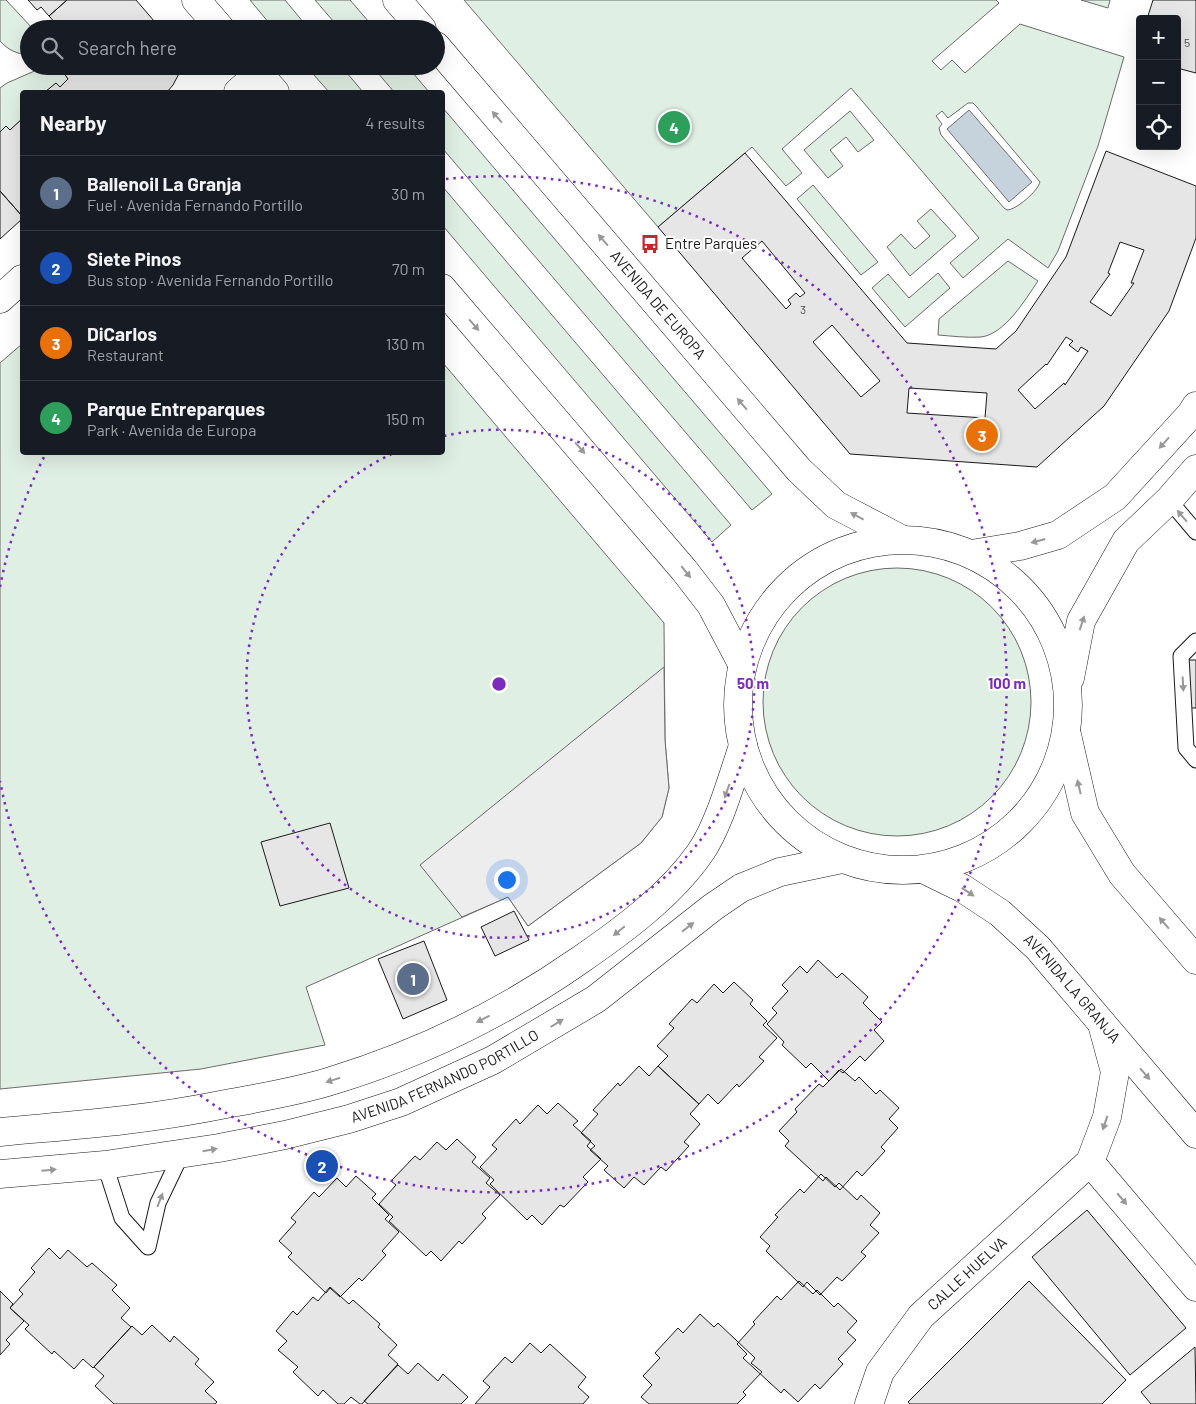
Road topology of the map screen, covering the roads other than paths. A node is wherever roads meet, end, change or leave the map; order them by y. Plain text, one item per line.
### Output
1 (196, 0) edge
2 (397, 0) edge
3 (213, 20) edge
4 (414, 20) edge
5 (445, 57) edge
6 (262, 78) edge
7 (241, 90) edge
8 (20, 281) edge
9 (445, 291) edge
10 (0, 299) edge
11 (1196, 406) edge
12 (1196, 469) edge
13 (1169, 500) junction
14 (1196, 532) edge
15 (901, 539) junction
16 (971, 554) junction
17 (1196, 640) edge
18 (741, 662) junction
19 (1068, 687) junction
20 (1067, 734) junction
21 (743, 746) junction
22 (1196, 760) edge
23 (842, 859) junction
24 (925, 870) junction
25 (1196, 960) edge
26 (1102, 1024) junction
27 (0, 1132) edge
28 (1196, 1134) edge
29 (181, 1155) junction
30 (1090, 1162) junction
31 (105, 1165) junction
32 (0, 1174) edge
33 (1196, 1287) edge
34 (869, 1404) edge

1 - 3 main road
2 - 4 main road
15 -> 5 main road, AVENIDA DE EUROPA
6 - 7 main road
8 - 10 main road
9 -> 18 main road
11 -> 16 main road
12 - 13 main road
14 -> 13 lane
19 -> 13 main road
15 - 16 main road, AVENIDA DE EUROPA
15 - 18 main road, AVENIDA DE EUROPA
16 - 19 main road, AVENIDA DE EUROPA
17 -> 22 lane
18 - 21 main road, AVENIDA DE EUROPA
19 - 20 main road, AVENIDA DE EUROPA
20 - 24 main road, AVENIDA DE EUROPA
25 -> 20 main road
21 - 23 main road, AVENIDA DE EUROPA
21 -> 27 main road
23 - 24 main road, AVENIDA DE EUROPA
29 -> 23 main road, AVENIDA FERNANDO PORTILLO
24 -> 26 main road, AVENIDA LA GRANJA
26 -> 28 main road, AVENIDA LA GRANJA
26 -> 30 main road, CALLE HUELVA
29 - 31 main road, AVENIDA FERNANDO PORTILLO
31 -> 29 lane
30 -> 33 main road
30 - 34 main road, CALLE HUELVA
32 -> 31 main road, AVENIDA FERNANDO PORTILLO

